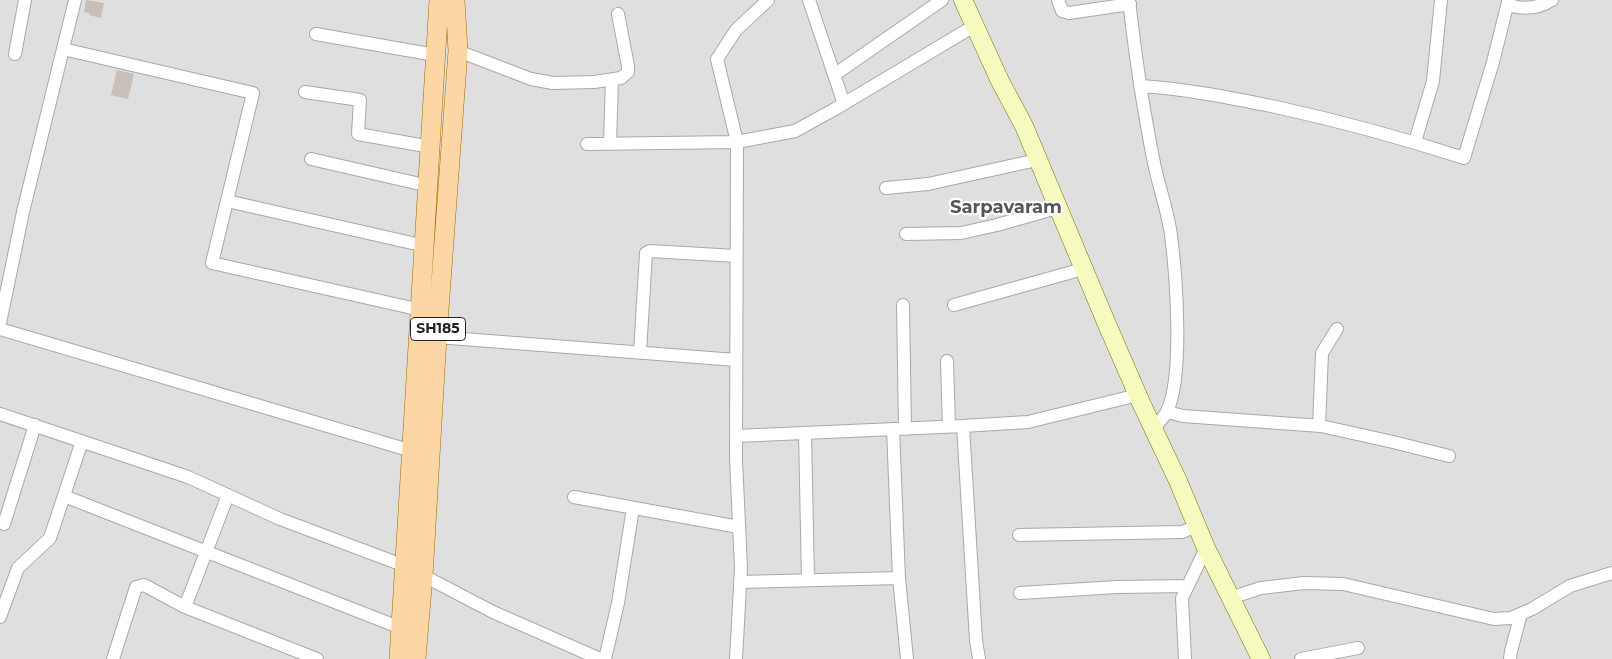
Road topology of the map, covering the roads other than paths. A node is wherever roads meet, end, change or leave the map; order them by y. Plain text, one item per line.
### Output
1 (24, 0) edge
2 (75, 0) edge
3 (439, 0) edge
4 (455, 0) edge
5 (768, 0) edge
6 (809, 0) edge
7 (942, 0) edge
8 (963, 0) edge
9 (1058, 0) edge
10 (1441, 0) edge
11 (1552, 0) edge
12 (1508, 1) edge
13 (1130, 2) edge
14 (618, 14) dead end
15 (974, 26) junction
16 (316, 34) dead end
17 (63, 49) junction
18 (458, 51) junction
19 (14, 54) dead end
20 (435, 55) junction
21 (834, 75) junction
22 (612, 79) junction
23 (1141, 86) junction
24 (305, 92) dead end
25 (844, 104) junction
26 (736, 142) junction
27 (1415, 142) junction
28 (587, 144) dead end
29 (610, 144) junction
30 (431, 147) junction
31 (310, 159) dead end
32 (1037, 160) junction
33 (429, 186) junction
34 (886, 188) dead end
35 (227, 201) junction
36 (1057, 208) junction
37 (906, 234) dead end
38 (425, 246) junction
39 (736, 256) junction
40 (1083, 269) junction
41 (903, 305) dead end
42 (954, 305) dead end
43 (421, 310) junction
44 (0, 323) edge
45 (0, 329) edge
46 (1337, 329) dead end
47 (437, 337) junction
48 (640, 352) junction
49 (736, 360) junction
50 (947, 361) dead end
51 (1138, 395) junction
52 (1167, 412) junction
53 (0, 414) edge
54 (35, 425) junction
55 (963, 426) junction
56 (1319, 426) junction
57 (949, 427) junction
58 (899, 429) junction
59 (1153, 429) junction
60 (805, 433) junction
61 (736, 436) junction
62 (82, 441) junction
63 (412, 452) junction
64 (1449, 456) dead end
65 (228, 495) junction
66 (64, 496) junction
67 (574, 498) dead end
68 (633, 508) junction
69 (4, 524) dead end
70 (1197, 526) junction
71 (739, 527) junction
72 (1019, 535) dead end
73 (1206, 548) junction
74 (206, 551) junction
75 (405, 566) junction
76 (1612, 573) edge
77 (423, 576) junction
78 (899, 578) junction
79 (808, 580) junction
80 (740, 582) junction
81 (1188, 586) junction
82 (1020, 593) dead end
83 (1230, 598) junction
84 (186, 607) junction
85 (1521, 614) junction
86 (0, 617) edge
87 (401, 628) junction
88 (1358, 648) dead end
89 (113, 659) edge
90 (317, 659) edge
91 (399, 659) edge
92 (416, 659) edge
93 (600, 659) edge
94 (605, 659) edge
95 (736, 659) edge
96 (907, 659) edge
97 (979, 659) edge
98 (1185, 659) edge
99 (1261, 659) edge
100 (1301, 659) edge
101 (1510, 659) edge

1 - 19 street
2 - 17 street
3 - 20 main road, SH185
4 - 18 main road, SH185
5 - 26 street
6 - 21 street
7 - 21 street
8 - 15 main road
9 - 13 street
10 - 27 street
11 - 12 street
12 - 27 street
13 - 23 street
14 - 22 street
15 - 25 street
15 - 32 main road
16 - 20 street
17 - 35 street
17 - 44 street
18 - 22 street
18 - 47 main road, SH185
20 - 30 main road, SH185
21 - 25 street
22 - 29 street
23 - 27 street
23 - 52 street
24 - 30 street
25 - 26 street
26 - 29 street
26 - 39 street
28 - 29 street
30 - 33 main road, SH185
31 - 33 street
32 - 34 street
32 - 36 main road
33 - 38 main road, SH185
35 - 38 street
35 - 43 street
36 - 37 street
36 - 40 main road
38 - 43 main road, SH185
39 - 48 street
39 - 49 street
40 - 42 street
40 - 51 main road
41 - 58 street
43 - 63 main road, SH185
45 - 63 street
46 - 56 street
47 - 48 street
47 - 77 main road, SH185
48 - 49 street
49 - 61 street
50 - 57 street
51 - 55 street
51 - 59 main road
52 - 56 street
52 - 59 street
53 - 54 street
54 - 62 street
54 - 69 street
55 - 57 street
55 - 97 street
56 - 64 street
57 - 58 street
58 - 60 street
58 - 78 street
59 - 70 main road
60 - 61 street
60 - 79 street
61 - 71 street
62 - 65 street
62 - 66 street
63 - 75 main road, SH185
65 - 74 street
65 - 75 street
66 - 74 street
66 - 86 street
67 - 68 street
68 - 71 street
68 - 94 street
70 - 72 street
70 - 73 main road
71 - 80 street
73 - 81 street
73 - 83 main road
74 - 84 street
74 - 87 street
75 - 77 street
75 - 87 main road, SH185
76 - 85 street
77 - 92 main road, SH185
77 - 93 street
78 - 79 street
78 - 96 street
79 - 80 street
80 - 95 street
81 - 82 street
81 - 98 street
83 - 85 street
83 - 99 main road
84 - 89 street
84 - 90 street
85 - 101 street
87 - 91 main road, SH185
88 - 100 street

